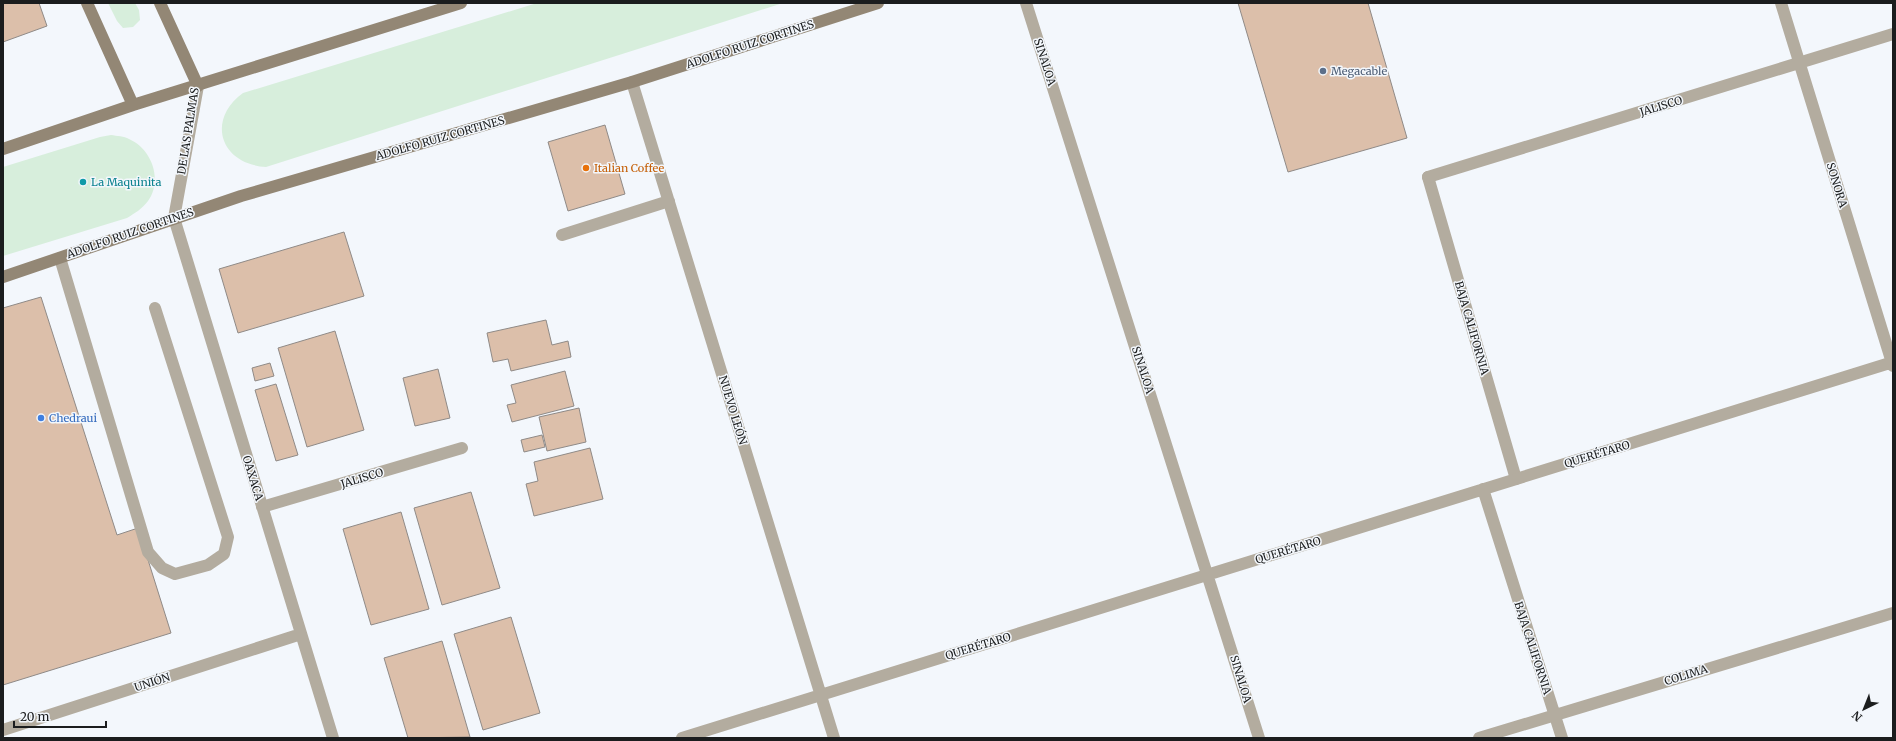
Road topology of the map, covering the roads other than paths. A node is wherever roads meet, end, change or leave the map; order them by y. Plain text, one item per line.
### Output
1 (87, 3) edge
2 (160, 3) edge
3 (461, 3) edge
4 (878, 3) edge
5 (1026, 3) edge
6 (1781, 3) edge
7 (1893, 34) edge
8 (1800, 64) junction
9 (632, 82) junction
10 (198, 86) junction
11 (133, 105) junction
12 (3, 149) edge
13 (1428, 177) joint
14 (669, 201) junction
15 (174, 218) junction
16 (562, 235) dead end
17 (60, 258) junction
18 (3, 277) edge
19 (155, 308) dead end
20 (1893, 363) edge
21 (462, 448) dead end
22 (1516, 479) junction
23 (1483, 489) junction
24 (262, 507) junction
25 (1208, 575) junction
26 (1893, 612) edge
27 (301, 634) junction
28 (820, 695) junction
29 (1555, 715) junction
30 (3, 730) edge
31 (333, 738) edge
32 (682, 738) edge
33 (834, 738) edge
34 (1259, 738) edge
35 (1479, 738) edge
36 (1562, 738) edge

1 - 11 main road
2 - 10 main road, DE LAS PALMAS
3 - 10 main road
4 - 9 main road, ADOLFO RUIZ CORTINES
5 - 25 street, SINALOA
6 - 8 street, SONORA
7 - 8 street, JALISCO
8 - 13 street, JALISCO
8 - 20 street, SONORA
9 - 14 street, NUEVO LEÓN
9 - 15 main road, ADOLFO RUIZ CORTINES
10 - 11 main road
10 - 15 street, DE LAS PALMAS
11 - 12 main road
13 - 22 street, BAJA CALIFORNIA
14 - 16 street
14 - 28 street, NUEVO LEÓN
15 - 17 main road, ADOLFO RUIZ CORTINES
15 - 24 street, OAXACA
17 - 18 main road, ADOLFO RUIZ CORTINES
17 - 19 street
20 - 22 street, QUERÉTARO
21 - 24 street, JALISCO
22 - 23 street, QUERÉTARO
23 - 25 street, QUERÉTARO
23 - 29 street, BAJA CALIFORNIA
24 - 27 street, OAXACA
25 - 28 street, QUERÉTARO
25 - 34 street, SINALOA
26 - 29 street, COLIMA
27 - 30 street, UNIÓN
27 - 31 street, OAXACA
28 - 32 street, QUERÉTARO
28 - 33 street, NUEVO LEÓN
29 - 35 street, COLIMA
29 - 36 street, BAJA CALIFORNIA

